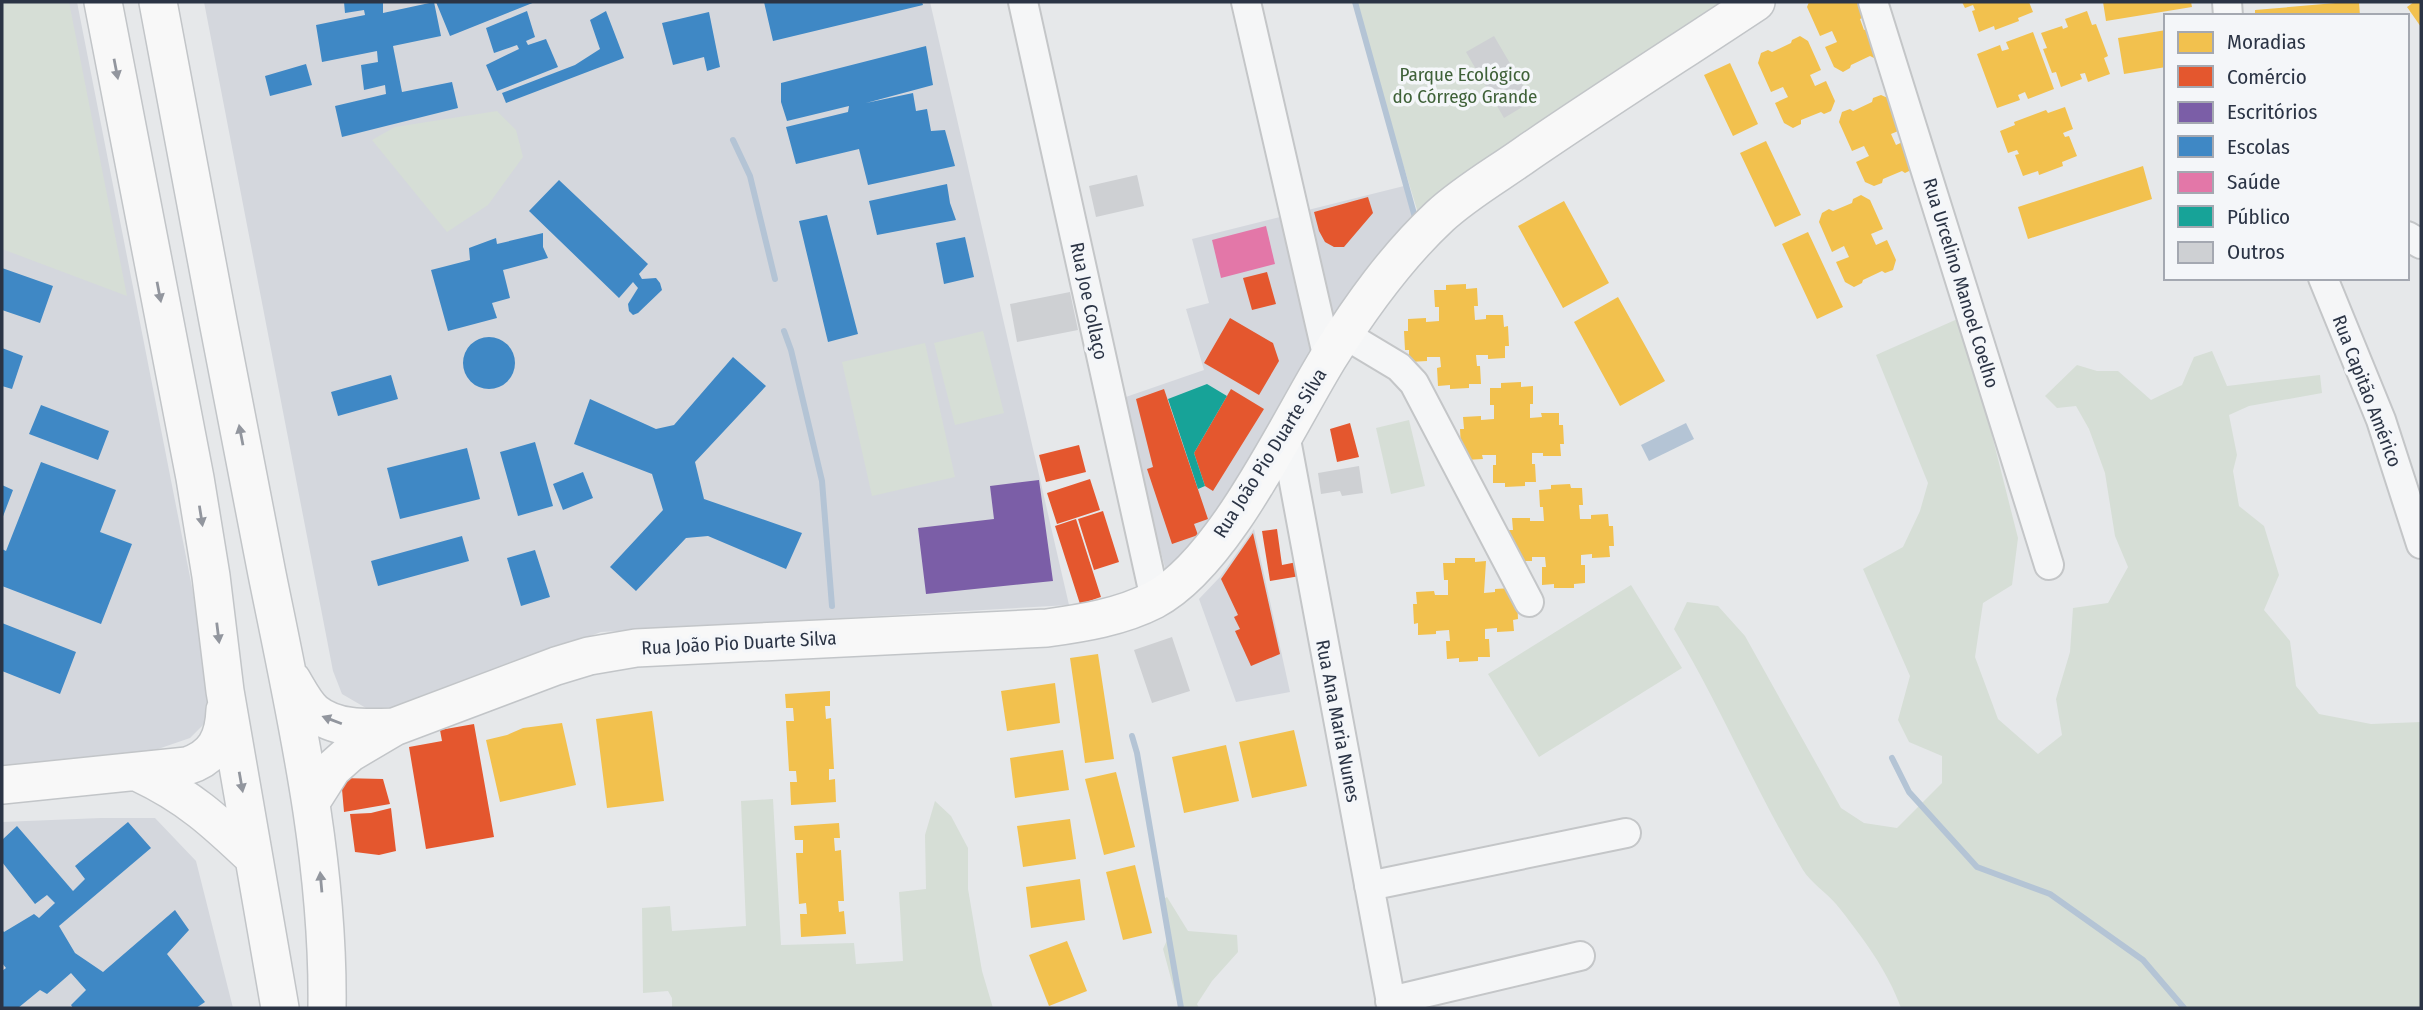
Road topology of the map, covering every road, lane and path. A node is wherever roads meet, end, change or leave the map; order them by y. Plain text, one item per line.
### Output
1 (103, 2) edge
2 (158, 2) edge
3 (178, 2) edge
4 (1023, 2) edge
5 (1246, 2) edge
6 (1756, 2) edge
7 (1872, 2) edge
8 (192, 178) junction
9 (2324, 280) edge
10 (1314, 297) junction
11 (1342, 337) junction
12 (1285, 433) junction
13 (2421, 544) edge
14 (2049, 565) dead end
15 (1155, 600) junction
16 (1529, 602) dead end
17 (290, 676) junction
18 (225, 691) junction
19 (394, 727) junction
20 (139, 773) junction
21 (2, 785) edge
22 (311, 802) junction
23 (1626, 833) dead end
24 (256, 870) junction
25 (1369, 886) junction
26 (1580, 956) dead end
27 (1391, 1004) edge
28 (263, 1008) edge
29 (280, 1008) edge
30 (327, 1008) edge

1 -> 18 main road
2 - 8 main road
3 - 8 main road
4 - 15 street, Rua Joe Collaço
5 - 10 street
6 - 11 main road, Rua João Pio Duarte Silva
7 - 14 street, Rua Urcelino Manoel Coelho
17 -> 8 main road
9 - 13 street, Rua Capitão Américo
10 - 11 street
10 - 11 street
11 - 12 main road, Rua João Pio Duarte Silva
11 - 16 street
12 - 15 main road, Rua João Pio Duarte Silva
12 - 25 street, Rua Ana Maria Nunes
15 - 19 main road, Rua João Pio Duarte Silva
19 -> 17 main road, Rua João Pio Duarte Silva
17 - 22 main road
18 - 20 main road
18 -> 24 main road
19 - 22 main road, Rua João Pio Duarte Silva
20 - 21 main road
20 - 24 main road
30 -> 22 main road
23 - 25 street
24 - 28 main road
24 - 29 main road
25 - 27 street, Rua Ana Maria Nunes
26 - 27 street

